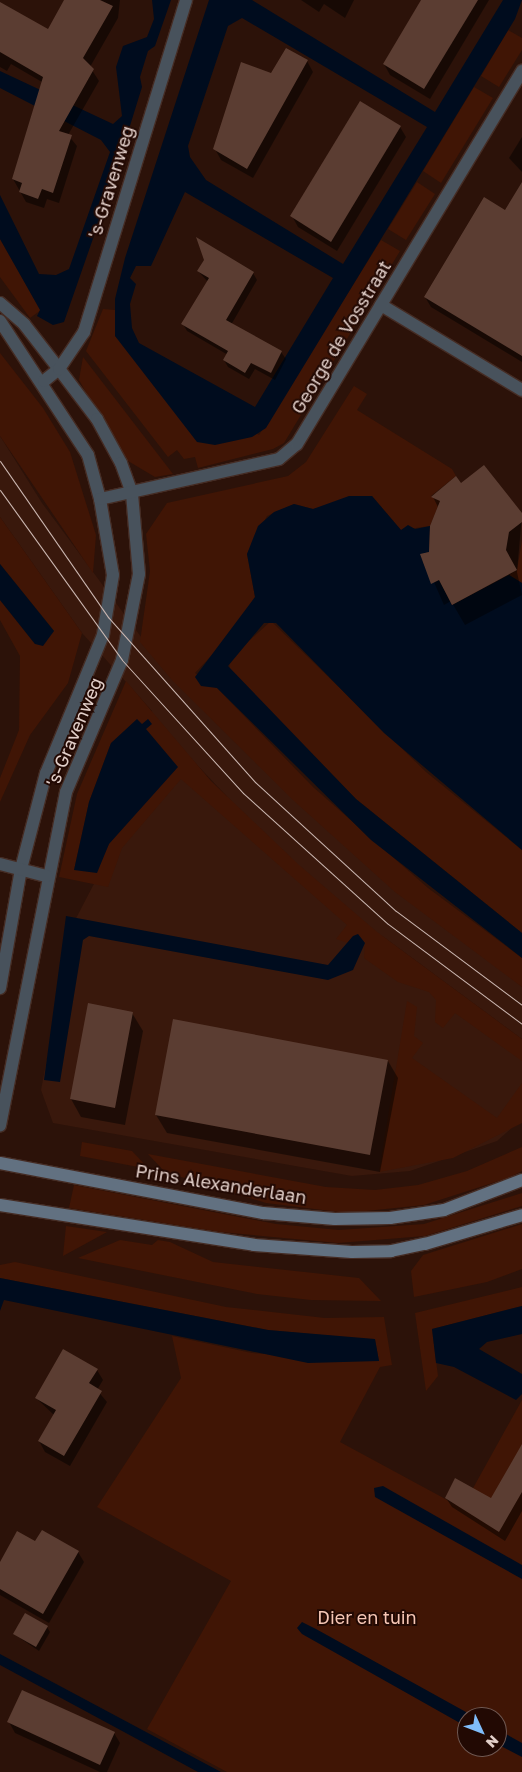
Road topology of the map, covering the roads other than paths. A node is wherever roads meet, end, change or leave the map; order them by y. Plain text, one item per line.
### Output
1 (186, 0) edge
2 (520, 80) edge
3 (0, 303) edge
4 (381, 305) junction
5 (0, 321) edge
6 (59, 369) junction
7 (44, 382) junction
8 (522, 390) edge
9 (132, 494) junction
10 (100, 499) junction
11 (0, 864) edge
12 (22, 869) junction
13 (46, 876) junction
14 (0, 988) edge
15 (0, 1126) edge
16 (0, 1163) edge
17 (522, 1180) edge
18 (0, 1205) edge
19 (522, 1215) edge

1 - 6 street, 's-Gravenweg
2 - 4 street, George de Vosstraat
3 - 6 street
4 - 8 street
4 - 9 street, George de Vosstraat
5 - 7 street
6 - 7 street, 's-Gravenweg
6 - 9 street, 's-Gravenweg
7 - 10 street, 's-Gravenweg
9 - 10 street, George de Vosstraat
9 - 13 street, 's-Gravenweg
10 - 12 street, 's-Gravenweg
11 - 12 street
12 - 13 street
12 - 14 street, 's-Gravenweg
13 - 15 street, 's-Gravenweg
16 - 17 main road, Prins Alexanderlaan
18 - 19 main road

